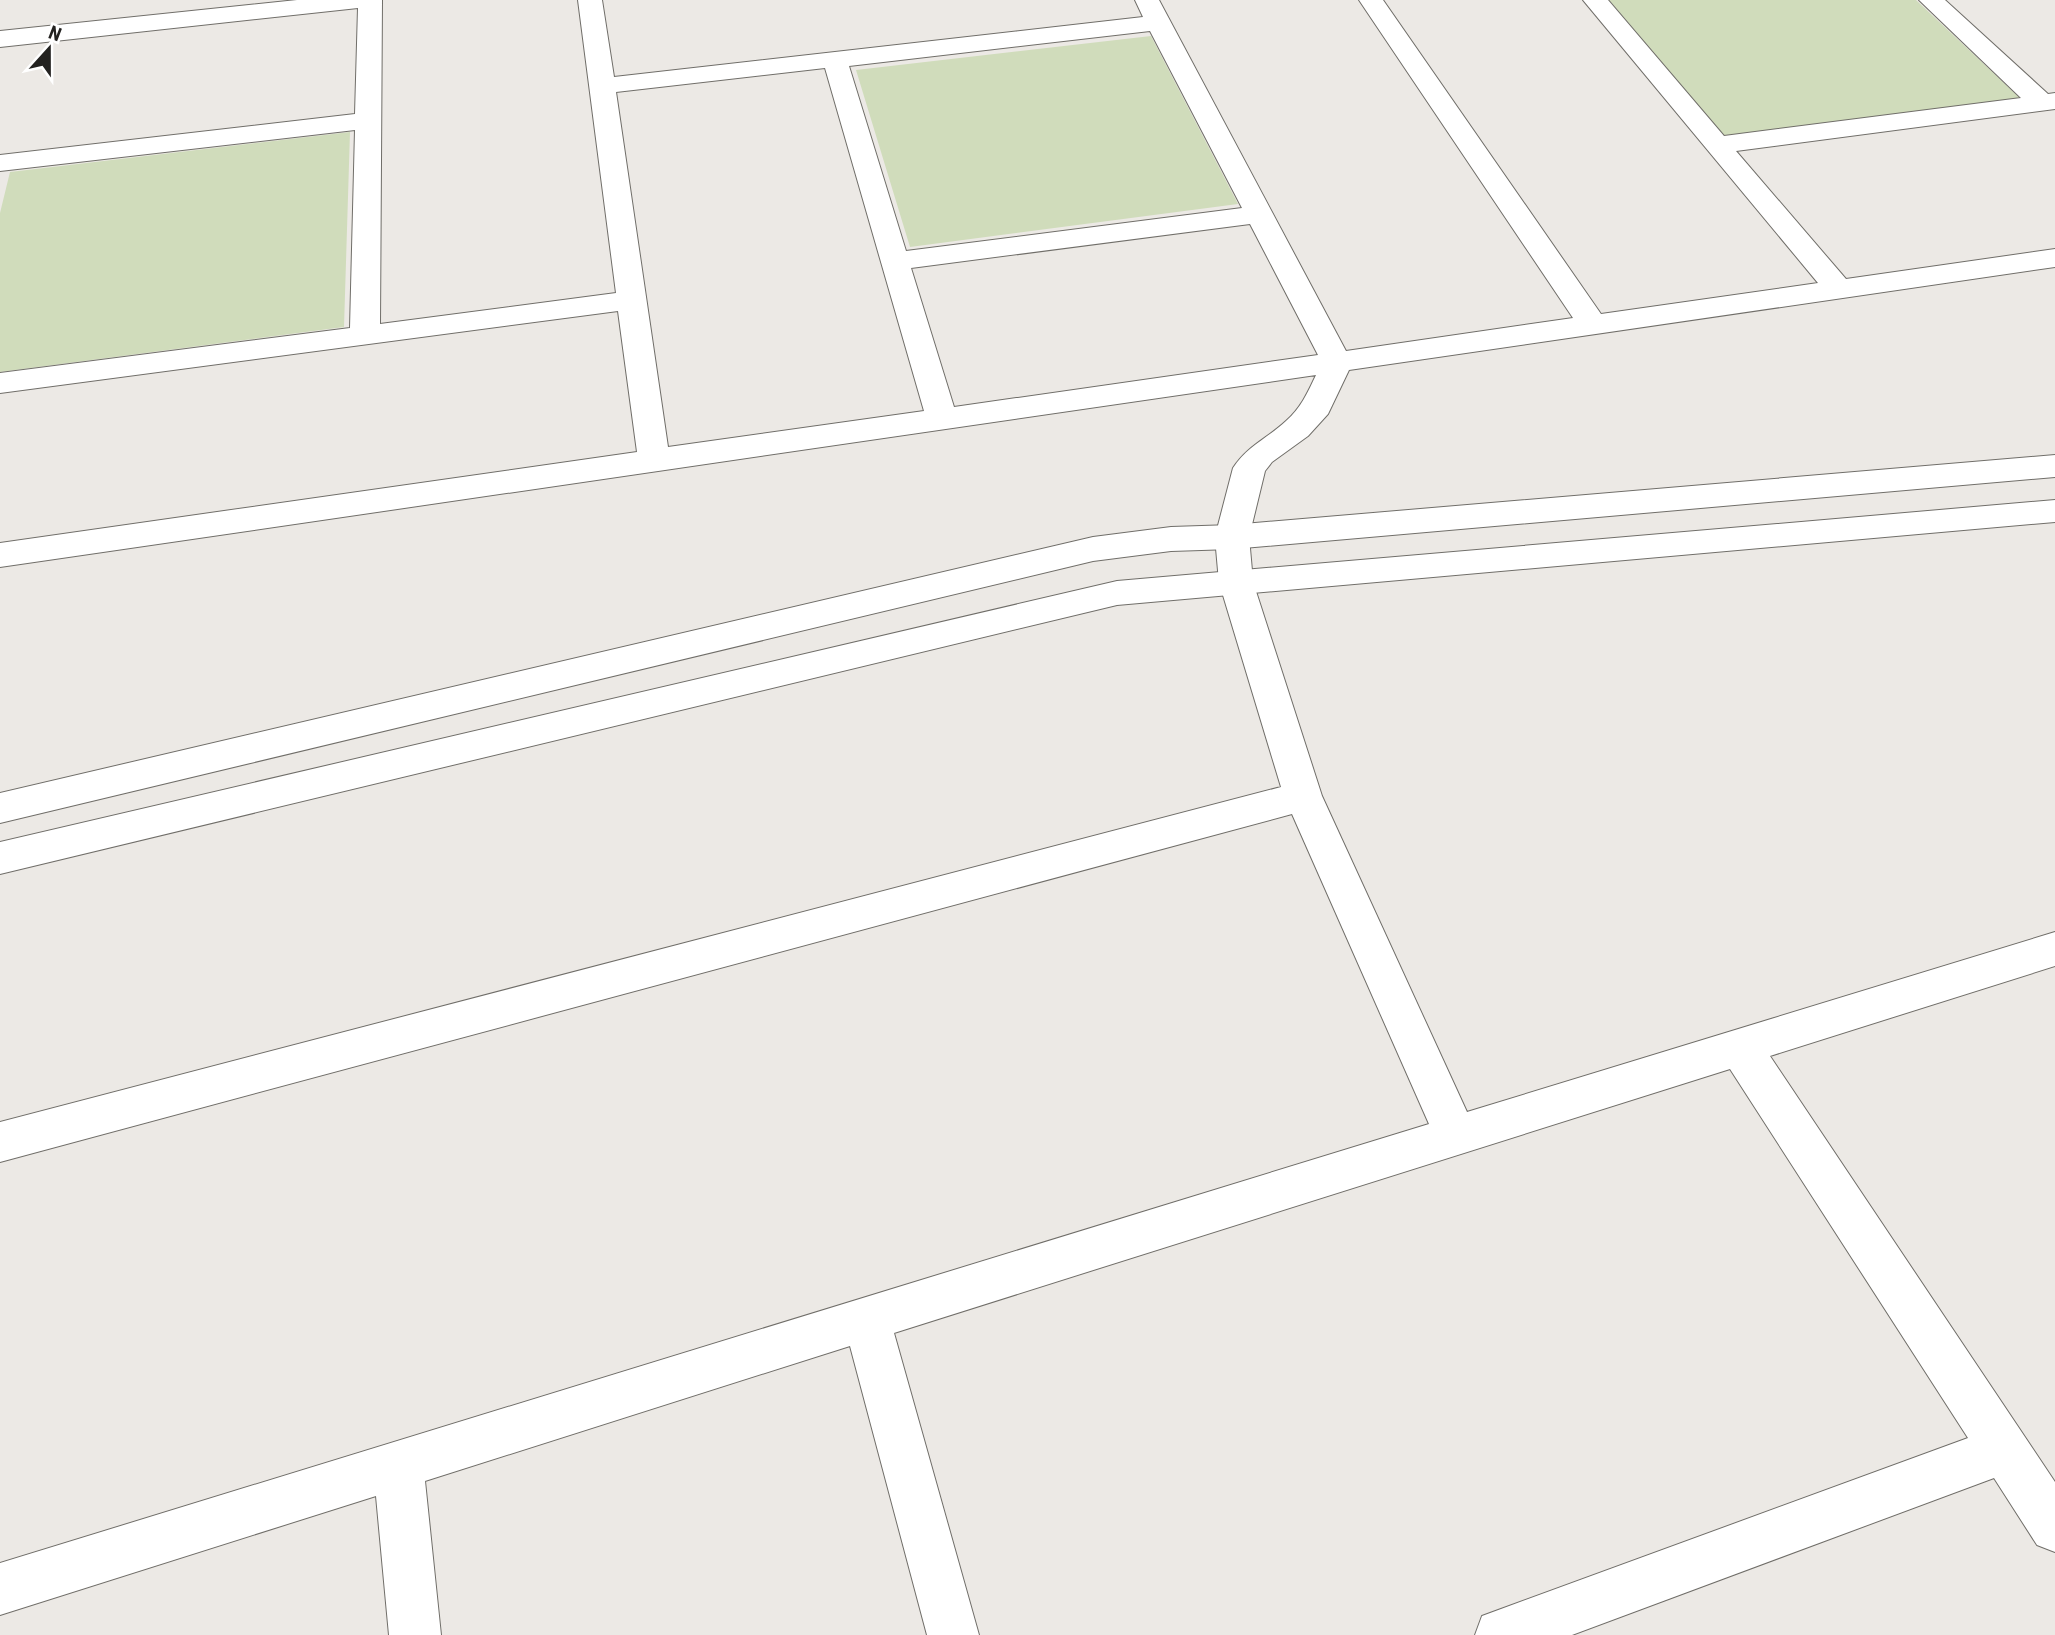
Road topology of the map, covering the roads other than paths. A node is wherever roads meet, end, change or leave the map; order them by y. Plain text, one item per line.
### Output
1 (368, 0) edge
2 (590, 0) edge
3 (1371, 0) edge
4 (1595, 0) edge
5 (1931, 0) edge
6 (1153, 11) edge
7 (0, 39) edge
8 (835, 60) junction
9 (602, 86) junction
10 (2048, 102) edge
11 (368, 120) junction
12 (1717, 145) junction
13 (0, 163) edge
14 (1259, 214) junction
15 (2055, 258) edge
16 (895, 261) junction
17 (1838, 289) junction
18 (632, 300) junction
19 (1593, 325) junction
20 (365, 335) junction
21 (1337, 362) junction
22 (0, 383) edge
23 (942, 419) junction
24 (654, 460) junction
25 (2055, 466) edge
26 (2055, 511) edge
27 (1232, 537) junction
28 (0, 555) edge
29 (1236, 582) junction
30 (1303, 796) junction
31 (0, 808) edge
32 (0, 858) edge
33 (2055, 949) edge
34 (1740, 1047) junction
35 (1456, 1136) junction
36 (0, 1142) edge
37 (867, 1320) junction
38 (2004, 1450) junction
39 (398, 1465) junction
40 (2055, 1527) edge
41 (0, 1589) edge
42 (1572, 1623) edge
43 (415, 1635) edge
44 (953, 1635) edge
45 (1502, 1635) edge

1 - 7 street
1 - 11 street
2 - 9 street
3 - 19 street
4 - 12 street
5 - 10 street
6 - 8 street
6 - 14 street
8 - 9 street
8 - 16 street
9 - 18 street
10 - 12 street
11 - 13 street
11 - 20 street
12 - 17 street
14 - 16 street
14 - 21 street
15 - 17 street
16 - 23 street
17 - 19 street
18 - 20 street
18 - 24 street
19 - 21 street
20 - 22 street
21 - 23 street
21 - 27 street
23 - 24 street
24 - 28 street
25 - 27 street
26 - 29 street
27 - 29 street
27 - 31 street
29 - 30 street
29 - 32 street
30 - 35 street
30 - 36 street
33 - 34 street
34 - 35 street
34 - 38 street
35 - 37 street
37 - 39 street
37 - 44 street
38 - 40 street
38 - 42 street
39 - 41 street
39 - 43 street
42 - 45 street

